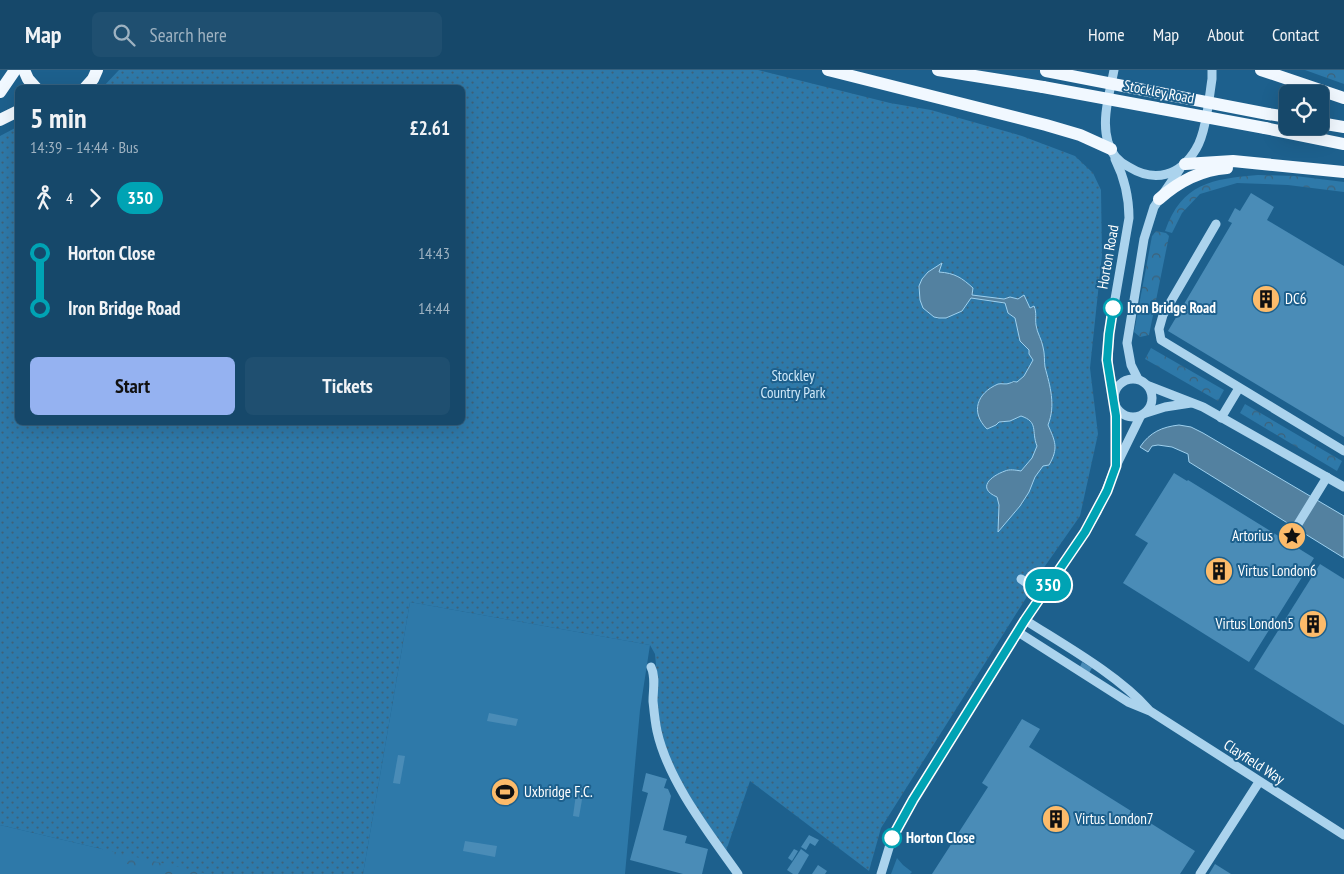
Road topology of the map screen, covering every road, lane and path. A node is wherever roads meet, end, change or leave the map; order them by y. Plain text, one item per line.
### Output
1 (16, 70) edge
2 (24, 70) edge
3 (828, 70) edge
4 (938, 70) edge
5 (1114, 70) edge
6 (1212, 70) edge
7 (1261, 70) edge
8 (97, 71) edge
9 (1042, 71) edge
10 (33, 85) edge
11 (87, 85) edge
12 (0, 92) edge
13 (1344, 98) edge
14 (15, 112) edge
15 (1279, 116) edge
16 (0, 120) edge
17 (1329, 124) edge
18 (1344, 127) edge
19 (1344, 144) edge
20 (1112, 152) junction
21 (1182, 166) junction
22 (1285, 166) junction
23 (1344, 172) edge
24 (1159, 199) junction
25 (1216, 224) dead end
26 (1138, 379) junction
27 (1149, 386) junction
28 (1239, 388) junction
29 (1115, 401) junction
30 (1191, 403) junction
31 (1143, 415) junction
32 (1221, 418) junction
33 (1344, 451) edge
34 (1116, 466) junction
35 (1327, 477) junction
36 (1344, 487) edge
37 (1295, 529) dead end
38 (1021, 579) dead end
39 (1042, 594) junction
40 (1025, 620) junction
41 (1018, 632) junction
42 (651, 667) dead end
43 (1150, 711) junction
44 (1259, 782) junction
45 (1344, 835) edge
46 (738, 874) edge
47 (881, 874) edge
48 (1200, 874) edge

1 - 12 main road
2 - 10 main road
3 - 20 main road
4 - 19 main road, Stockley Road, bridge
5 - 20 street, Horton Road
6 - 21 street
7 - 13 main road
8 - 11 main road
9 - 15 main road, Stockley Road, bridge
14 - 16 main road
17 - 18 main road
20 - 21 street
20 - 29 street, Horton Road
21 - 22 main road
21 - 24 street
22 - 23 main road
22 - 24 main road
24 - 26 street
25 - 28 street
26 - 27 street
26 - 29 street
27 - 30 street
27 - 31 street
28 - 32 street
28 - 33 street
29 - 31 street
29 - 34 street, Horton Road
30 - 31 street
30 - 32 street
31 - 34 street, Horton Road
32 - 35 street
34 - 39 street, Horton Road
35 - 36 street
35 - 37 street
38 - 39 street
39 - 40 street, Horton Road
40 - 41 street, Horton Road
40 - 43 street
41 - 43 street
41 - 47 street, Horton Road
42 - 46 street
43 - 44 street, Clayfield Way
44 - 45 street, Clayfield Way
44 - 48 street

